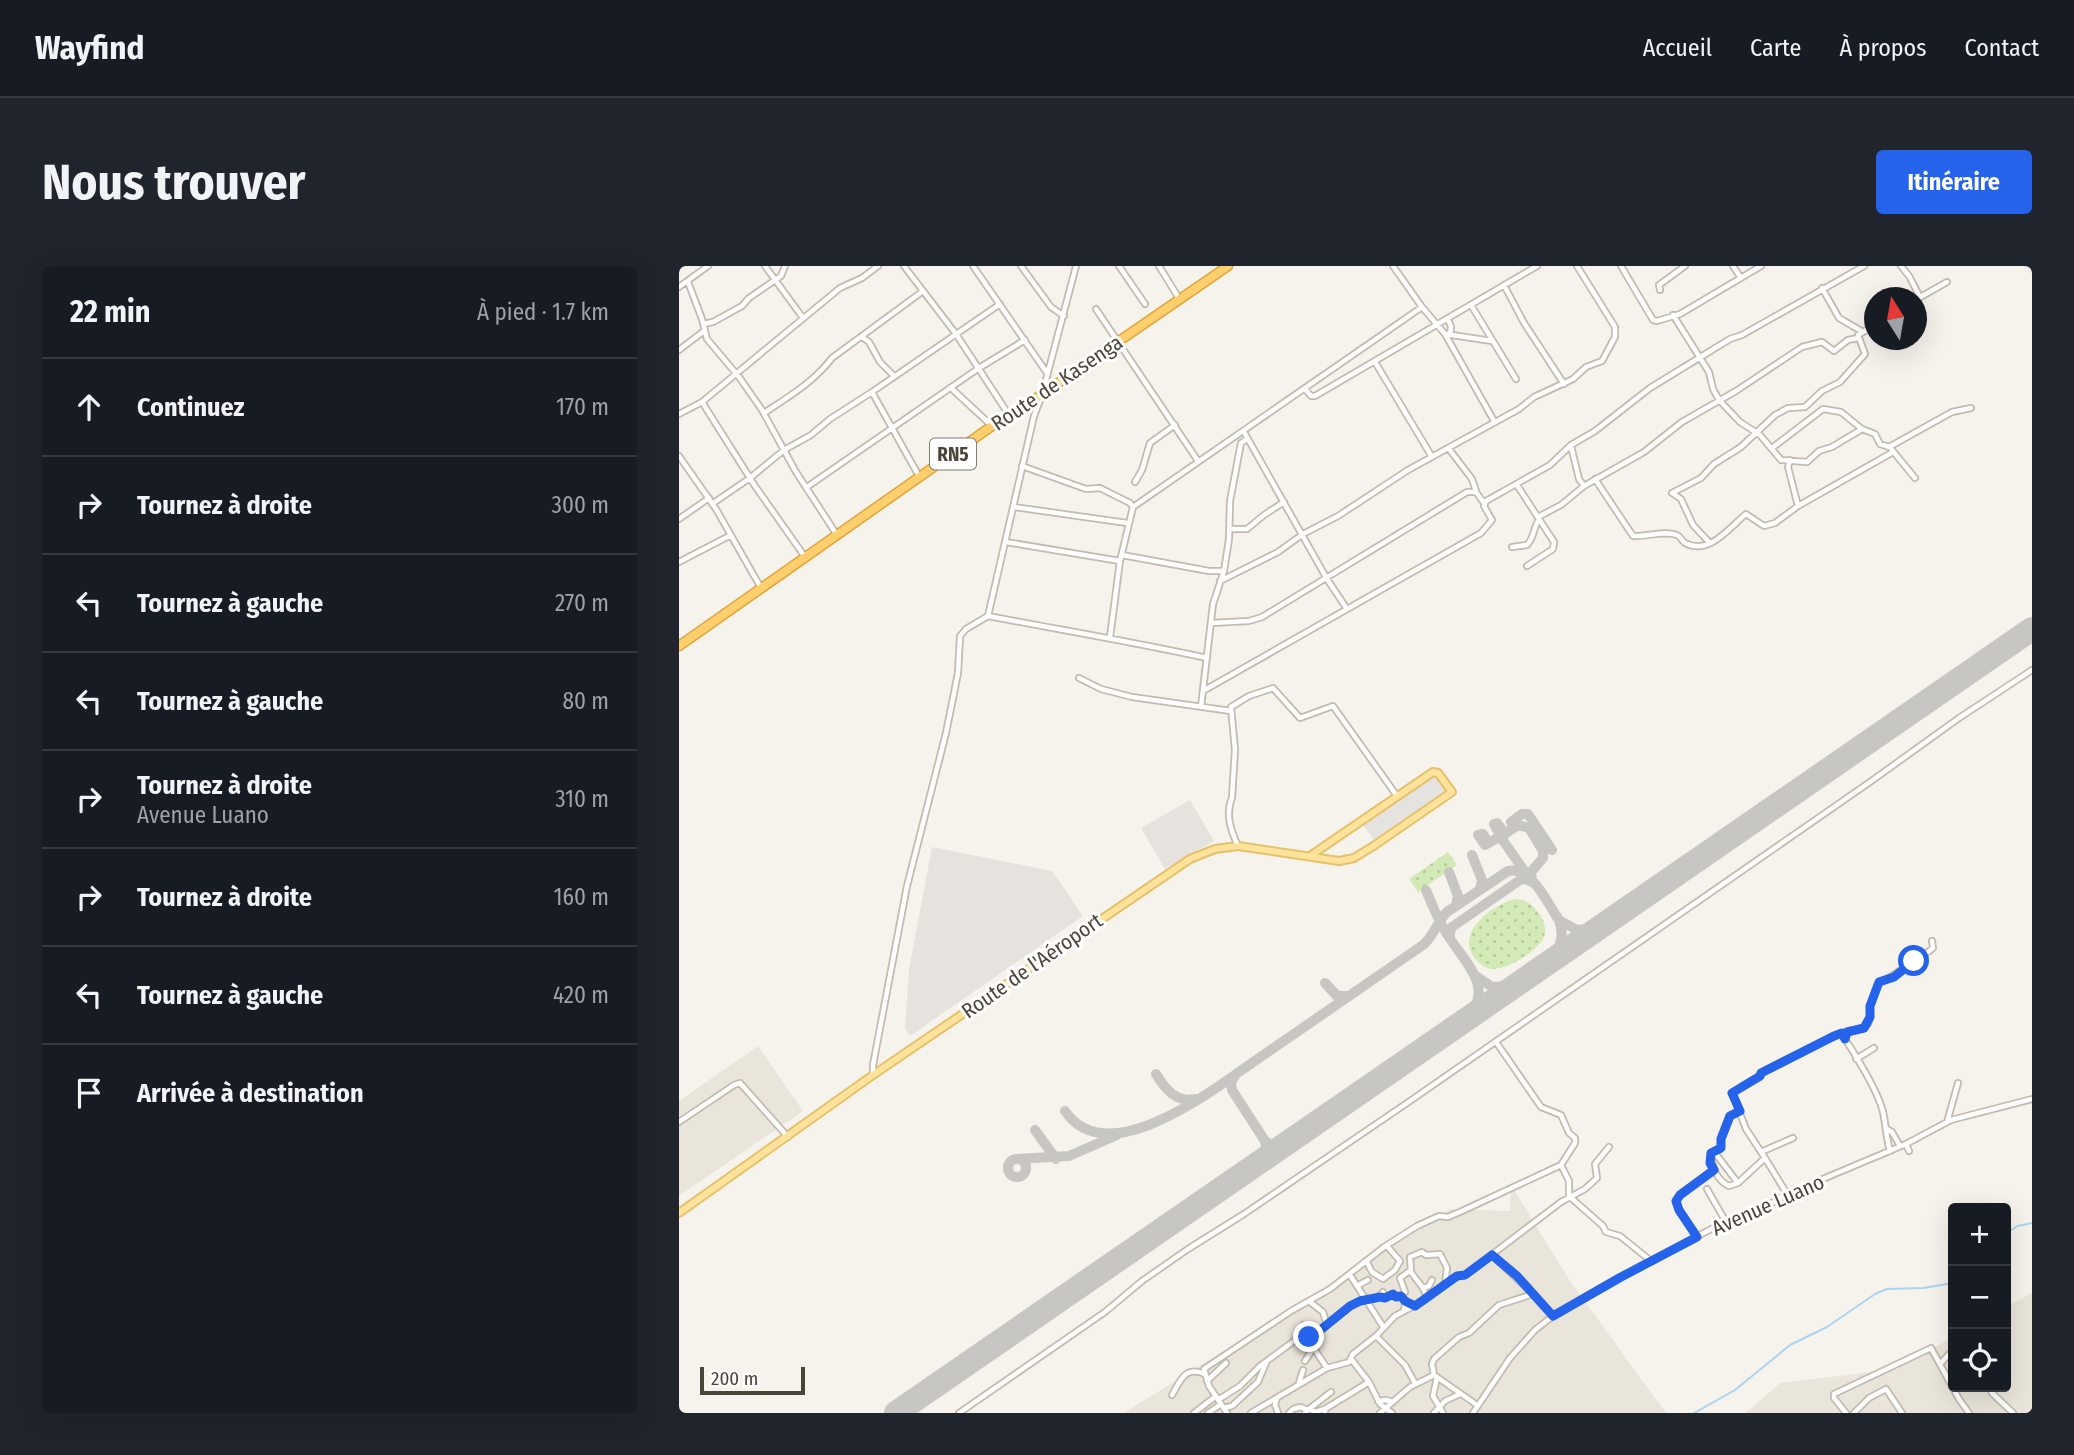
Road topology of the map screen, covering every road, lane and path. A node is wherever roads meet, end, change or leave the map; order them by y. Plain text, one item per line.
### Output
1 (708, 266) edge
2 (765, 266) edge
3 (785, 266) edge
4 (878, 266) edge
5 (904, 266) edge
6 (973, 266) edge
7 (1021, 266) edge
8 (1076, 266) edge
9 (1119, 266) edge
10 (1159, 266) edge
11 (1228, 266) edge
12 (1394, 266) edge
13 (1537, 266) edge
14 (1577, 266) edge
15 (1621, 266) edge
16 (1685, 266) edge
17 (1733, 266) edge
18 (1761, 266) edge
19 (1864, 266) edge
20 (1901, 266) edge
21 (1741, 278) junction
22 (776, 280) junction
23 (688, 282) junction
24 (1947, 282) dead end
25 (1504, 285) junction
26 (679, 287) edge
27 (1913, 287) edge
28 (1822, 288) junction
29 (1660, 290) dead end
30 (923, 291) junction
31 (1927, 293) edge
32 (1180, 300) junction
33 (1000, 304) junction
34 (1145, 304) dead end
35 (1471, 305) junction
36 (1422, 307) junction
37 (1096, 309) dead end
38 (1674, 315) junction
39 (1064, 316) junction
40 (803, 318) junction
41 (1448, 319) junction
42 (703, 324) junction
43 (1437, 325) junction
44 (704, 331) junction
45 (1863, 332) joint
46 (956, 334) junction
47 (1447, 335) junction
48 (862, 337) junction
49 (1858, 338) junction
50 (1025, 340) junction
51 (1120, 341) junction
52 (1492, 341) junction
53 (680, 348) edge
54 (1700, 358) junction
55 (1375, 362) junction
56 (979, 368) junction
57 (735, 374) junction
58 (1048, 374) junction
59 (894, 376) junction
60 (1516, 379) dead end
61 (1564, 384) junction
62 (951, 388) junction
63 (1305, 389) junction
64 (872, 392) junction
65 (1042, 394) junction
66 (1719, 400) junction
67 (702, 402) junction
68 (1022, 408) junction
69 (1971, 408) dead end
70 (764, 413) junction
71 (679, 414) edge
72 (1010, 416) junction
73 (1034, 416) junction
74 (1494, 421) junction
75 (1175, 425) junction
76 (992, 426) junction
77 (1862, 429) junction
78 (892, 430) junction
79 (1244, 432) junction
80 (1756, 433) junction
81 (1247, 439) junction
82 (1571, 445) junction
83 (1772, 448) junction
84 (1449, 449) junction
85 (1891, 449) junction
86 (784, 450) junction
87 (679, 456) edge
88 (1432, 457) junction
89 (1790, 460) junction
90 (1198, 461) junction
91 (686, 466) junction
92 (1022, 466) junction
93 (679, 468) edge
94 (750, 478) junction
95 (920, 478) junction
96 (1915, 478) dead end
97 (1595, 479) junction
98 (1136, 482) dead end
99 (1517, 485) junction
100 (1584, 486) junction
101 (807, 487) junction
102 (1476, 492) junction
103 (711, 501) junction
104 (1284, 502) junction
105 (1485, 503) junction
106 (1798, 506) junction
107 (1014, 507) junction
108 (1133, 507) junction
109 (1539, 518) junction
110 (679, 519) edge
111 (1128, 523) junction
112 (1231, 529) junction
113 (1303, 534) junction
114 (731, 535) junction
115 (837, 535) junction
116 (1006, 542) junction
117 (1709, 542) junction
118 (1512, 547) dead end
119 (805, 558) junction
120 (1121, 558) junction
121 (679, 562) edge
122 (1527, 566) dead end
123 (1224, 571) junction
124 (1327, 579) junction
125 (1220, 581) junction
126 (761, 588) junction
127 (1347, 609) junction
128 (988, 615) junction
129 (1211, 623) junction
130 (1109, 637) junction
131 (679, 646) edge
132 (1207, 658) junction
133 (2032, 670) edge
134 (1079, 678) dead end
135 (1203, 691) junction
136 (1201, 707) junction
137 (1231, 711) junction
138 (1397, 796) junction
139 (1238, 846) junction
140 (1310, 856) junction
141 (1932, 941) dead end
142 (1845, 1039) junction
143 (1496, 1042) junction
144 (1874, 1048) dead end
145 (1856, 1059) junction
146 (873, 1075) junction
147 (1958, 1083) dead end
148 (2032, 1099) edge
149 (1740, 1111) junction
150 (679, 1122) edge
151 (1947, 1122) junction
152 (1887, 1129) junction
153 (788, 1137) junction
154 (1793, 1138) dead end
155 (1906, 1144) junction
156 (1900, 1146) junction
157 (1609, 1147) dead end
158 (1890, 1151) junction
159 (1909, 1151) dead end
160 (1715, 1152) junction
161 (1763, 1155) junction
162 (1561, 1165) junction
163 (1714, 1170) junction
164 (1738, 1183) junction
165 (1707, 1189) dead end
166 (1787, 1194) junction
167 (1569, 1196) junction
168 (679, 1213) edge
169 (1726, 1222) junction
170 (1697, 1237) junction
171 (1387, 1246) junction
172 (1492, 1255) junction
173 (1651, 1261) junction
174 (1367, 1262) junction
175 (1410, 1271) junction
176 (1350, 1275) junction
177 (1368, 1280) dead end
178 (1432, 1280) dead end
179 (1445, 1284) junction
180 (1357, 1286) junction
181 (1423, 1287) junction
182 (1405, 1292) dead end
183 (1533, 1294) junction
184 (1427, 1298) junction
185 (1366, 1300) junction
186 (1405, 1301) junction
187 (1309, 1302) junction
188 (1415, 1306) junction
189 (1403, 1312) junction
190 (1553, 1316) junction
191 (1328, 1325) junction
192 (1384, 1328) junction
193 (1376, 1336) junction
194 (1310, 1338) junction
195 (1294, 1341) junction
196 (1313, 1346) junction
197 (1948, 1355) edge
198 (1351, 1359) junction
199 (1305, 1361) dead end
200 (1226, 1363) dead end
201 (1266, 1363) junction
202 (1940, 1364) junction
203 (1327, 1368) junction
204 (1303, 1370) dead end
205 (1205, 1374) junction
206 (1435, 1376) junction
207 (1206, 1382) junction
208 (1369, 1382) junction
209 (1299, 1384) junction
210 (1415, 1384) junction
211 (1448, 1385) junction
212 (1992, 1392) edge
213 (1329, 1394) dead end
214 (1460, 1394) junction
215 (1172, 1395) dead end
216 (1277, 1398) junction
217 (1378, 1401) junction
218 (1445, 1401) junction
219 (1393, 1402) junction
220 (1476, 1405) junction
221 (1223, 1406) edge
222 (1441, 1410) edge
223 (1307, 1411) edge
224 (1324, 1411) edge
225 (1383, 1411) edge
226 (959, 1413) edge
227 (1193, 1413) edge
228 (1208, 1413) edge
229 (1251, 1413) edge
230 (1278, 1413) edge
231 (1289, 1413) edge
232 (1392, 1413) edge
233 (1434, 1413) edge
234 (1473, 1413) edge
235 (1846, 1413) edge
236 (1854, 1413) edge
237 (1902, 1413) edge
238 (1969, 1413) edge
239 (2013, 1413) edge

1 - 23 street
2 - 22 street
3 - 22 street
4 - 40 street
5 - 30 street
6 - 33 street
7 - 39 street
8 - 39 street
9 - 34 street
10 - 32 street
11 - 32 highway, Route de Kasenga / RN5
12 - 36 street
13 - 25 street
14 - 61 street
15 - 38 street
16 - 29 street
17 - 21 street
18 - 21 street
19 - 28 street
20 - 27 street
21 - 38 street
22 - 40 street
22 - 42 street
23 - 26 street
23 - 42 street
24 - 31 street
25 - 35 street
25 - 61 street
28 - 45 street
28 - 54 street
30 - 46 street
30 - 48 street
32 - 51 highway, Route de Kasenga / RN5
33 - 46 street
33 - 50 street
35 - 41 street
35 - 52 street
36 - 43 street
36 - 63 street
37 - 51 street
38 - 54 street
39 - 58 street
40 - 57 street
41 - 43 street
41 - 47 street
42 - 44 street
43 - 47 street
43 - 55 street
44 - 53 street
44 - 57 street
45 - 49 street
46 - 56 street
46 - 59 street
47 - 52 street
47 - 74 street
48 - 59 street
48 - 70 street
49 - 66 street
49 - 80 street
50 - 56 street
50 - 58 street
51 - 65 highway, Route de Kasenga / RN5
51 - 75 street
52 - 60 street
54 - 66 street
54 - 82 street
55 - 63 street
55 - 88 street
56 - 62 street
56 - 72 street
57 - 67 street
57 - 70 street
58 - 65 street
59 - 64 street
61 - 74 street
62 - 76 street
62 - 78 street
63 - 79 street
64 - 78 street
64 - 86 street
65 - 68 highway, Route de Kasenga / RN5
65 - 73 street
66 - 80 street
66 - 97 street
67 - 71 street
67 - 94 street
68 - 72 highway, Route de Kasenga / RN5
68 - 73 street
69 - 85 street
70 - 86 street
72 - 76 highway, Route de Kasenga / RN5
73 - 92 street
74 - 84 street
75 - 90 street
75 - 98 street
76 - 95 highway, Route de Kasenga / RN5
77 - 83 street
77 - 85 street
77 - 89 street
78 - 95 street
78 - 101 street
79 - 81 street
79 - 90 street
80 - 83 street
80 - 117 street
81 - 104 street
81 - 112 street
82 - 99 street
82 - 100 street
83 - 89 street
84 - 88 street
84 - 102 street
85 - 96 street
85 - 106 street
86 - 94 street
86 - 101 street
87 - 91 street
88 - 113 street
89 - 106 street
90 - 108 street
91 - 93 street
91 - 103 street
92 - 107 street
92 - 108 street
94 - 103 street
94 - 119 street
95 - 115 highway, Route de Kasenga / RN5
97 - 100 street
97 - 117 street
99 - 105 street
99 - 109 street
100 - 109 street
101 - 115 street
102 - 105 street
102 - 124 street
103 - 110 street
103 - 114 street
104 - 112 street
104 - 113 street
105 - 127 street
106 - 117 street
107 - 111 street
107 - 116 street
108 - 111 street
109 - 118 street
109 - 122 street
111 - 120 street
112 - 123 street
113 - 124 street
113 - 125 street
114 - 121 street
114 - 126 street
115 - 119 highway, Route de Kasenga / RN5
116 - 120 street
116 - 128 street
119 - 126 highway, Route de Kasenga / RN5
120 - 123 street
120 - 130 street
123 - 125 street
124 - 127 street
124 - 129 street
125 - 129 street
126 - 131 highway, Route de Kasenga / RN5
127 - 135 street
128 - 130 street
128 - 146 street
129 - 132 street
130 - 132 street
132 - 135 street
133 - 143 street
134 - 136 street
135 - 136 street
136 - 137 street
137 - 138 street
137 - 139 street
138 - 140 main road
138 - 140 main road, Route de l'Aéroport
139 - 140 main road, Route de l'Aéroport
139 - 146 main road, Route de l'Aéroport
141 - 142 street
142 - 145 street
142 - 149 street
143 - 162 street
143 - 226 street
144 - 145 street
145 - 152 street
146 - 153 main road, Route de l'Aéroport
147 - 151 street
148 - 151 street, Avenue Luano
149 - 160 street
149 - 161 street
150 - 153 street
151 - 155 street, Avenue Luano
152 - 156 street
152 - 158 street
153 - 168 main road, Route de l'Aéroport
154 - 161 street
155 - 156 street, Avenue Luano
155 - 159 street
156 - 158 street, Avenue Luano
157 - 167 street
158 - 166 street, Avenue Luano
160 - 163 street
160 - 164 street
161 - 164 street
161 - 166 street
162 - 167 street
162 - 171 street
163 - 164 street
163 - 170 street
165 - 169 street
166 - 169 street, Avenue Luano
167 - 172 street
167 - 173 street
169 - 170 street, Avenue Luano
170 - 173 street, Avenue Luano
171 - 174 street
171 - 174 street
172 - 179 street
172 - 183 street
173 - 190 street, Avenue Luano
174 - 176 street
175 - 179 street
175 - 181 street
175 - 182 street
176 - 180 street
176 - 187 street
177 - 180 street
178 - 181 street
179 - 184 street
180 - 185 street
181 - 184 street
183 - 190 street
183 - 206 street
184 - 188 street
185 - 186 street
185 - 191 street
185 - 192 street
186 - 188 street
186 - 189 street
187 - 191 street
187 - 205 street
188 - 189 street
189 - 192 street
190 - 220 street, Avenue Luano
191 - 194 street
192 - 193 street
193 - 198 street
193 - 210 street
194 - 195 street
194 - 195 street
194 - 196 street
195 - 201 street
196 - 199 street
196 - 203 street
197 - 202 street
198 - 203 street
198 - 208 street
200 - 207 street
201 - 221 street
201 - 221 street
202 - 235 street
202 - 238 street
203 - 209 street
204 - 209 street
205 - 207 street
205 - 215 street
206 - 210 street
206 - 211 street
206 - 222 street
207 - 221 street
208 - 217 street
208 - 224 street
209 - 216 street
210 - 219 street
211 - 214 street
211 - 218 street
212 - 239 street
213 - 223 street
214 - 218 street
214 - 220 street
216 - 229 street
216 - 230 street
217 - 219 street
217 - 225 street
218 - 222 street
219 - 225 street
220 - 234 street, Avenue Luano
221 - 227 street
221 - 228 street
222 - 233 street
223 - 224 street
223 - 231 street
225 - 232 street
236 - 237 street

